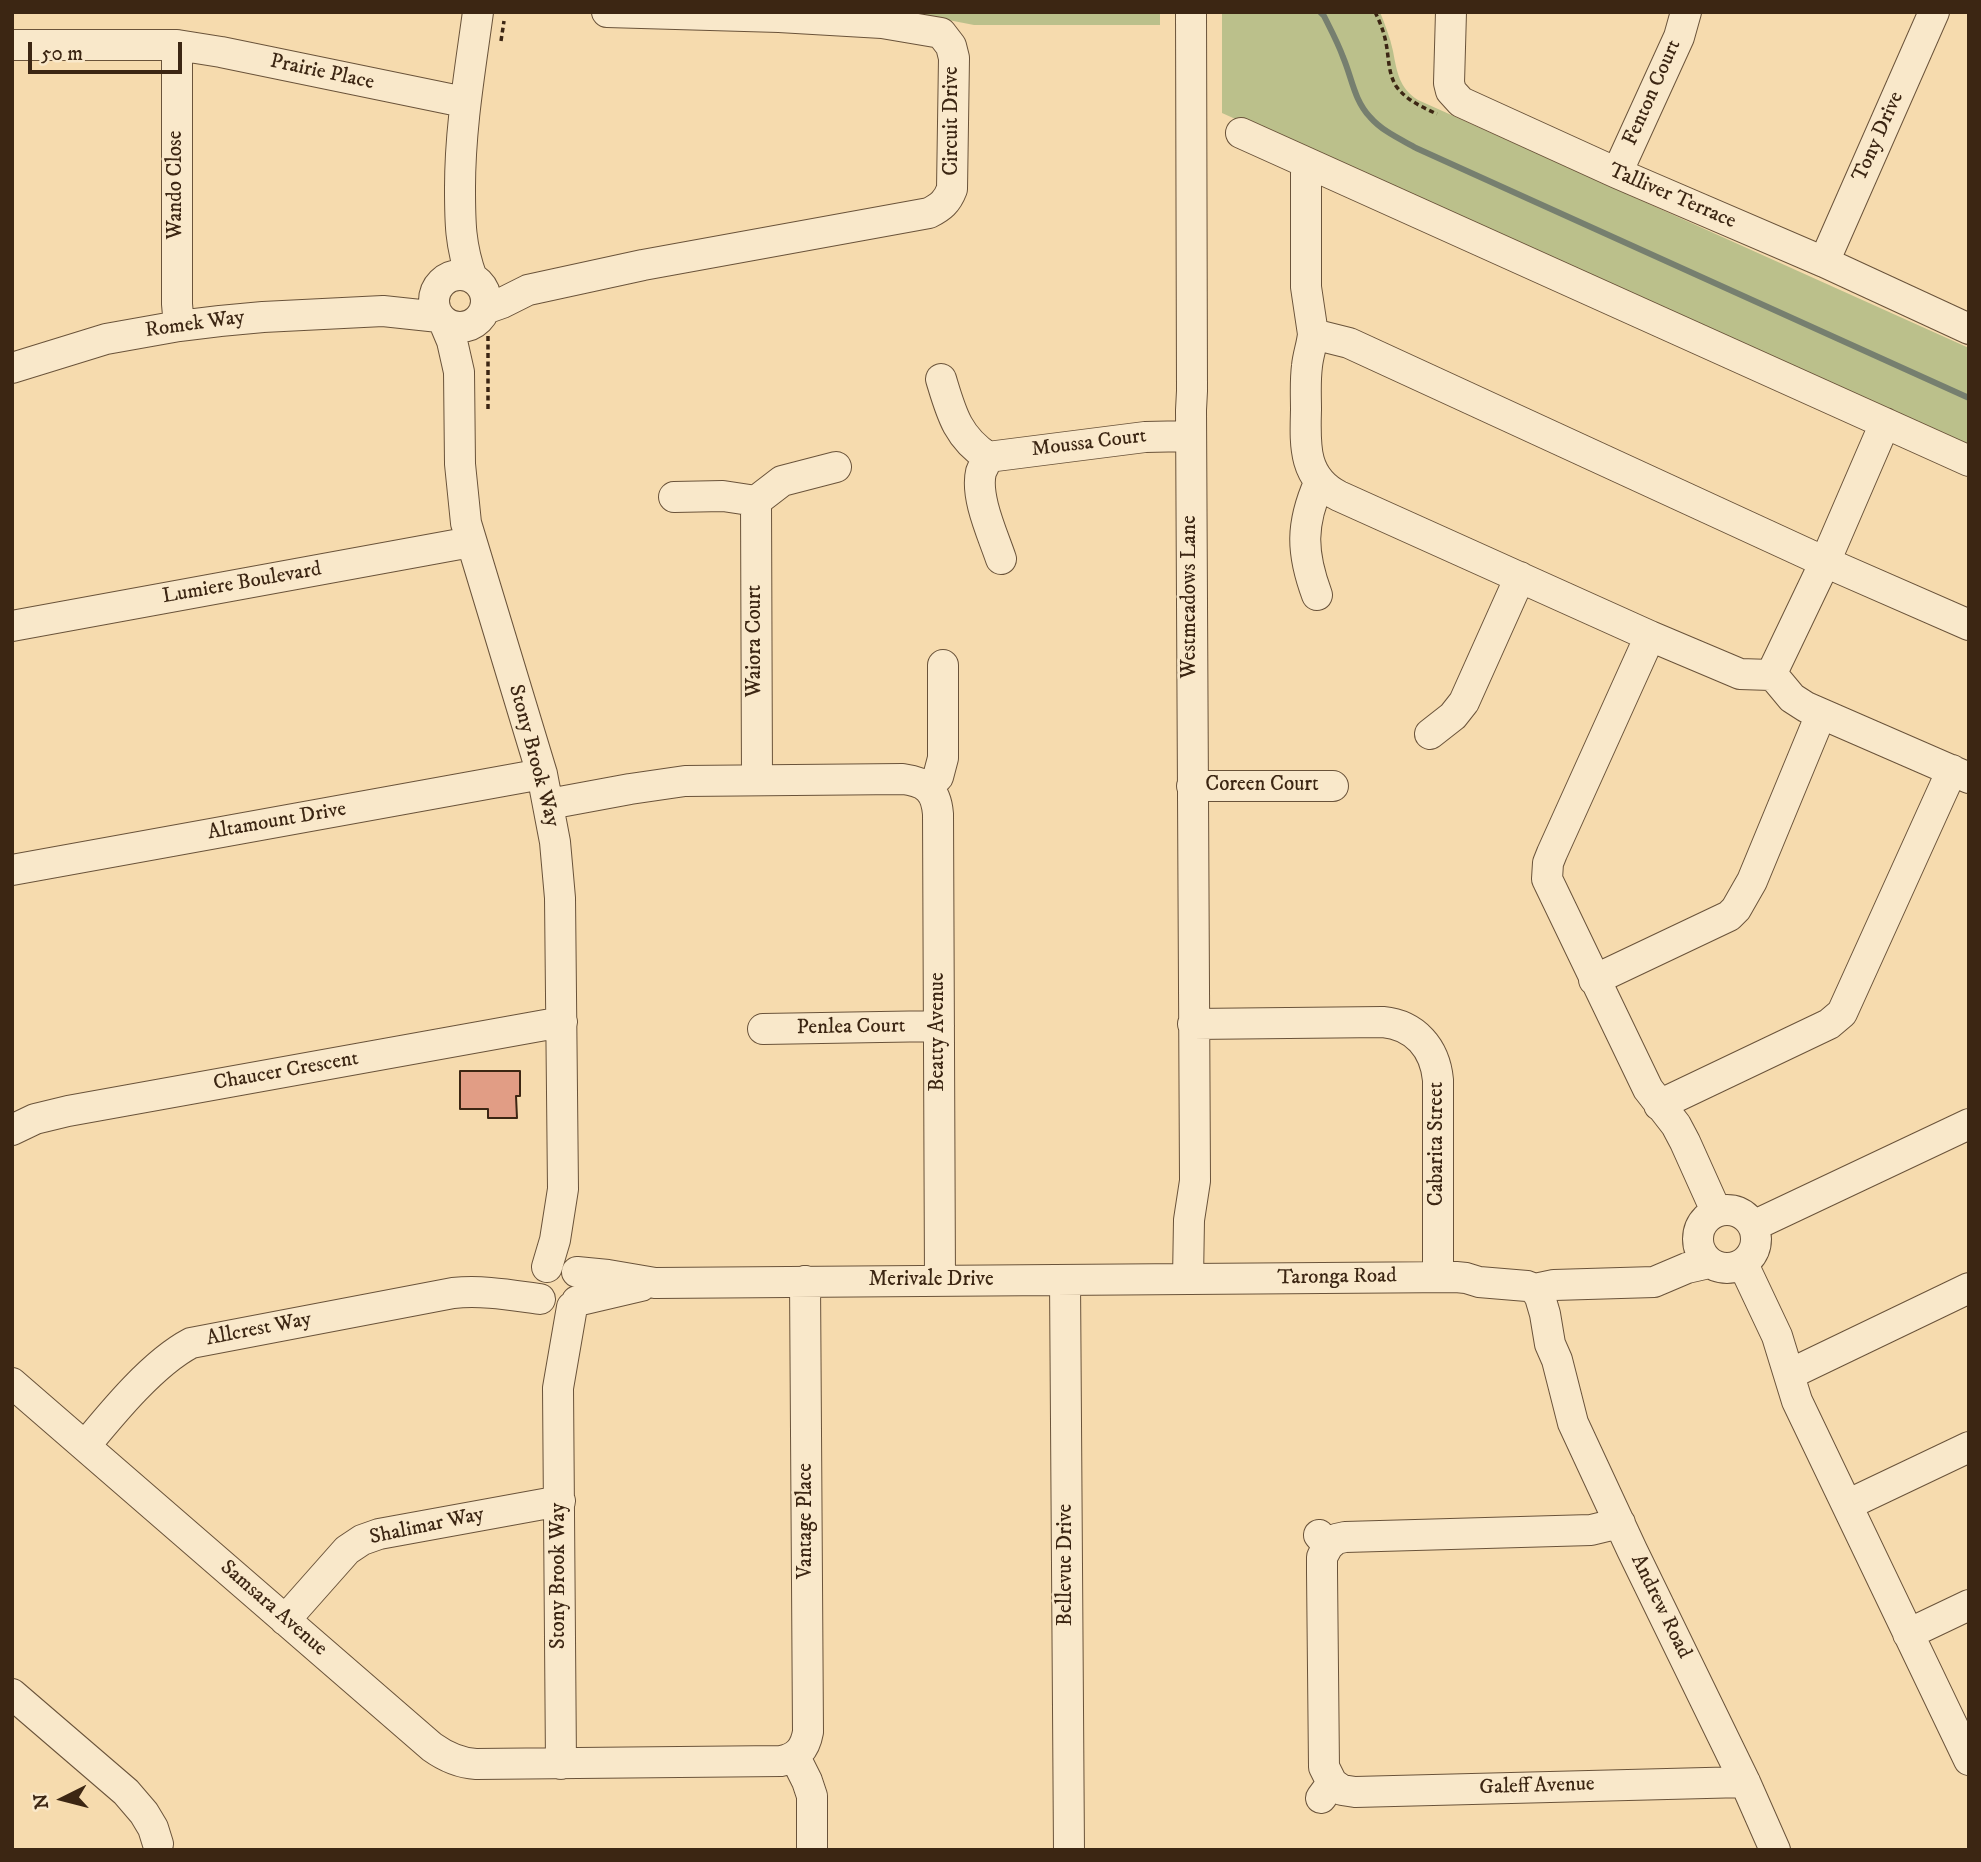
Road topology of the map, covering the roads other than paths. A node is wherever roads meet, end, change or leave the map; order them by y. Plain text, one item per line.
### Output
1 (478, 12) edge
2 (607, 12) edge
3 (1191, 12) edge
4 (1451, 12) edge
5 (1686, 12) edge
6 (1934, 12) edge
7 (12, 45) edge
8 (177, 45) junction
9 (464, 102) junction
10 (1241, 133) dead end
11 (1306, 163) junction
12 (1617, 173) junction
13 (1824, 262) junction
14 (478, 295) junction
15 (383, 311) junction
16 (441, 319) junction
17 (179, 326) junction
18 (1969, 329) edge
19 (1313, 334) junction
20 (12, 368) edge
21 (459, 372) junction
22 (941, 379) dead end
23 (1885, 424) junction
24 (1191, 436) junction
25 (988, 457) junction
26 (1969, 461) edge
27 (836, 467) dead end
28 (1319, 483) junction
29 (674, 497) dead end
30 (756, 501) junction
31 (471, 542) junction
32 (1001, 559) dead end
33 (1825, 562) junction
34 (1520, 577) junction
35 (1317, 595) dead end
36 (1969, 625) edge
37 (12, 626) edge
38 (1650, 636) junction
39 (943, 665) dead end
40 (1770, 675) junction
41 (1821, 714) junction
42 (1430, 734) dead end
43 (542, 774) junction
44 (1960, 774) edge
45 (757, 780) junction
46 (1192, 786) junction
47 (1333, 786) dead end
48 (927, 787) junction
49 (549, 804) junction
50 (12, 870) edge
51 (1594, 980) junction
52 (562, 1022) junction
53 (1193, 1024) junction
54 (939, 1026) junction
55 (763, 1029) dead end
56 (1659, 1105) junction
57 (1969, 1124) edge
58 (12, 1130) edge
59 (1716, 1212) junction
60 (1753, 1226) junction
61 (1698, 1236) junction
62 (1709, 1263) junction
63 (1743, 1264) junction
64 (1651, 1274) junction
65 (1452, 1277) junction
66 (1197, 1279) junction
67 (1065, 1280) junction
68 (804, 1281) junction
69 (940, 1281) junction
70 (1544, 1283) junction
71 (559, 1286) junction
72 (1969, 1288) edge
73 (1790, 1374) junction
74 (12, 1383) edge
75 (85, 1446) junction
76 (1969, 1447) edge
77 (560, 1501) junction
78 (1847, 1505) junction
79 (1620, 1524) junction
80 (1969, 1605) edge
81 (285, 1620) junction
82 (1908, 1634) junction
83 (12, 1694) edge
84 (795, 1757) junction
85 (1969, 1760) edge
86 (561, 1764) junction
87 (1745, 1782) junction
88 (158, 1844) dead end
89 (812, 1848) dead end
90 (1069, 1850) edge
91 (1775, 1850) edge

1 - 9 street, Stony Brook Way
2 - 14 street, Circuit Drive
3 - 24 street, Westmeadows Lane
4 - 12 street, Talliver Terrace
5 - 12 street, Fenton Court
6 - 13 street, Tony Drive
7 - 8 street, Prairie Place
8 - 9 street, Prairie Place
8 - 17 street, Wando Close
9 - 14 street, Stony Brook Way
10 - 11 street
11 - 19 street
11 - 23 street
12 - 13 street, Talliver Terrace
13 - 18 street, Talliver Terrace
14 - 15 street, Romek Way
14 - 16 street, Stony Brook Way
14 - 21 street, Stony Brook Way
15 - 16 street, Romek Way
15 - 17 street, Romek Way
16 - 21 street, Stony Brook Way
17 - 20 street, Romek Way
19 - 28 street
19 - 33 street
21 - 31 street, Stony Brook Way
22 - 25 street
23 - 26 street
23 - 33 street
24 - 25 street, Moussa Court
24 - 46 street, Westmeadows Lane
25 - 32 street
27 - 30 street
28 - 34 street
28 - 35 street
29 - 30 street
30 - 45 street, Waiora Court
31 - 37 street, Lumiere Boulevard
31 - 43 street, Stony Brook Way
33 - 36 street
33 - 40 street
34 - 38 street
34 - 42 street
38 - 40 street
38 - 51 street
39 - 48 street
40 - 41 street
41 - 44 street
41 - 51 street
43 - 49 street, Stony Brook Way
43 - 50 street, Altamount Drive
44 - 56 street
45 - 48 street
45 - 49 street
46 - 47 street, Coreen Court
46 - 53 street, Westmeadows Lane
48 - 54 street, Beatty Avenue
49 - 52 street, Stony Brook Way
51 - 56 street
52 - 58 street, Chaucer Crescent
52 - 71 street, Stony Brook Way
53 - 65 street, Cabarita Street
53 - 66 street, Westmeadows Lane
54 - 55 street, Penlea Court
54 - 69 street, Beatty Avenue
56 - 59 street
57 - 60 street
59 - 60 street
59 - 61 street
60 - 63 street
61 - 62 street
61 - 64 street
62 - 63 street
62 - 64 street
63 - 73 street
64 - 70 street, Taronga Road
65 - 66 street, Taronga Road
65 - 70 street, Taronga Road
66 - 67 street, Merivale Drive
67 - 69 street, Merivale Drive
67 - 90 street, Bellevue Drive
68 - 69 street, Merivale Drive
68 - 71 street, Merivale Drive
68 - 84 street, Vantage Place
70 - 79 street, Andrew Road
71 - 75 street, Allcrest Way
71 - 77 street, Stony Brook Way
72 - 73 street
73 - 78 street
74 - 75 street, Samsara Avenue
75 - 81 street, Samsara Avenue
76 - 78 street
77 - 81 street, Shalimar Way
77 - 86 street, Stony Brook Way
78 - 82 street
79 - 87 street, Andrew Road
79 - 87 street, Galeff Avenue
80 - 82 street
81 - 86 street, Samsara Avenue
82 - 85 street
83 - 88 street
84 - 86 street
84 - 89 street
87 - 91 street, Andrew Road

